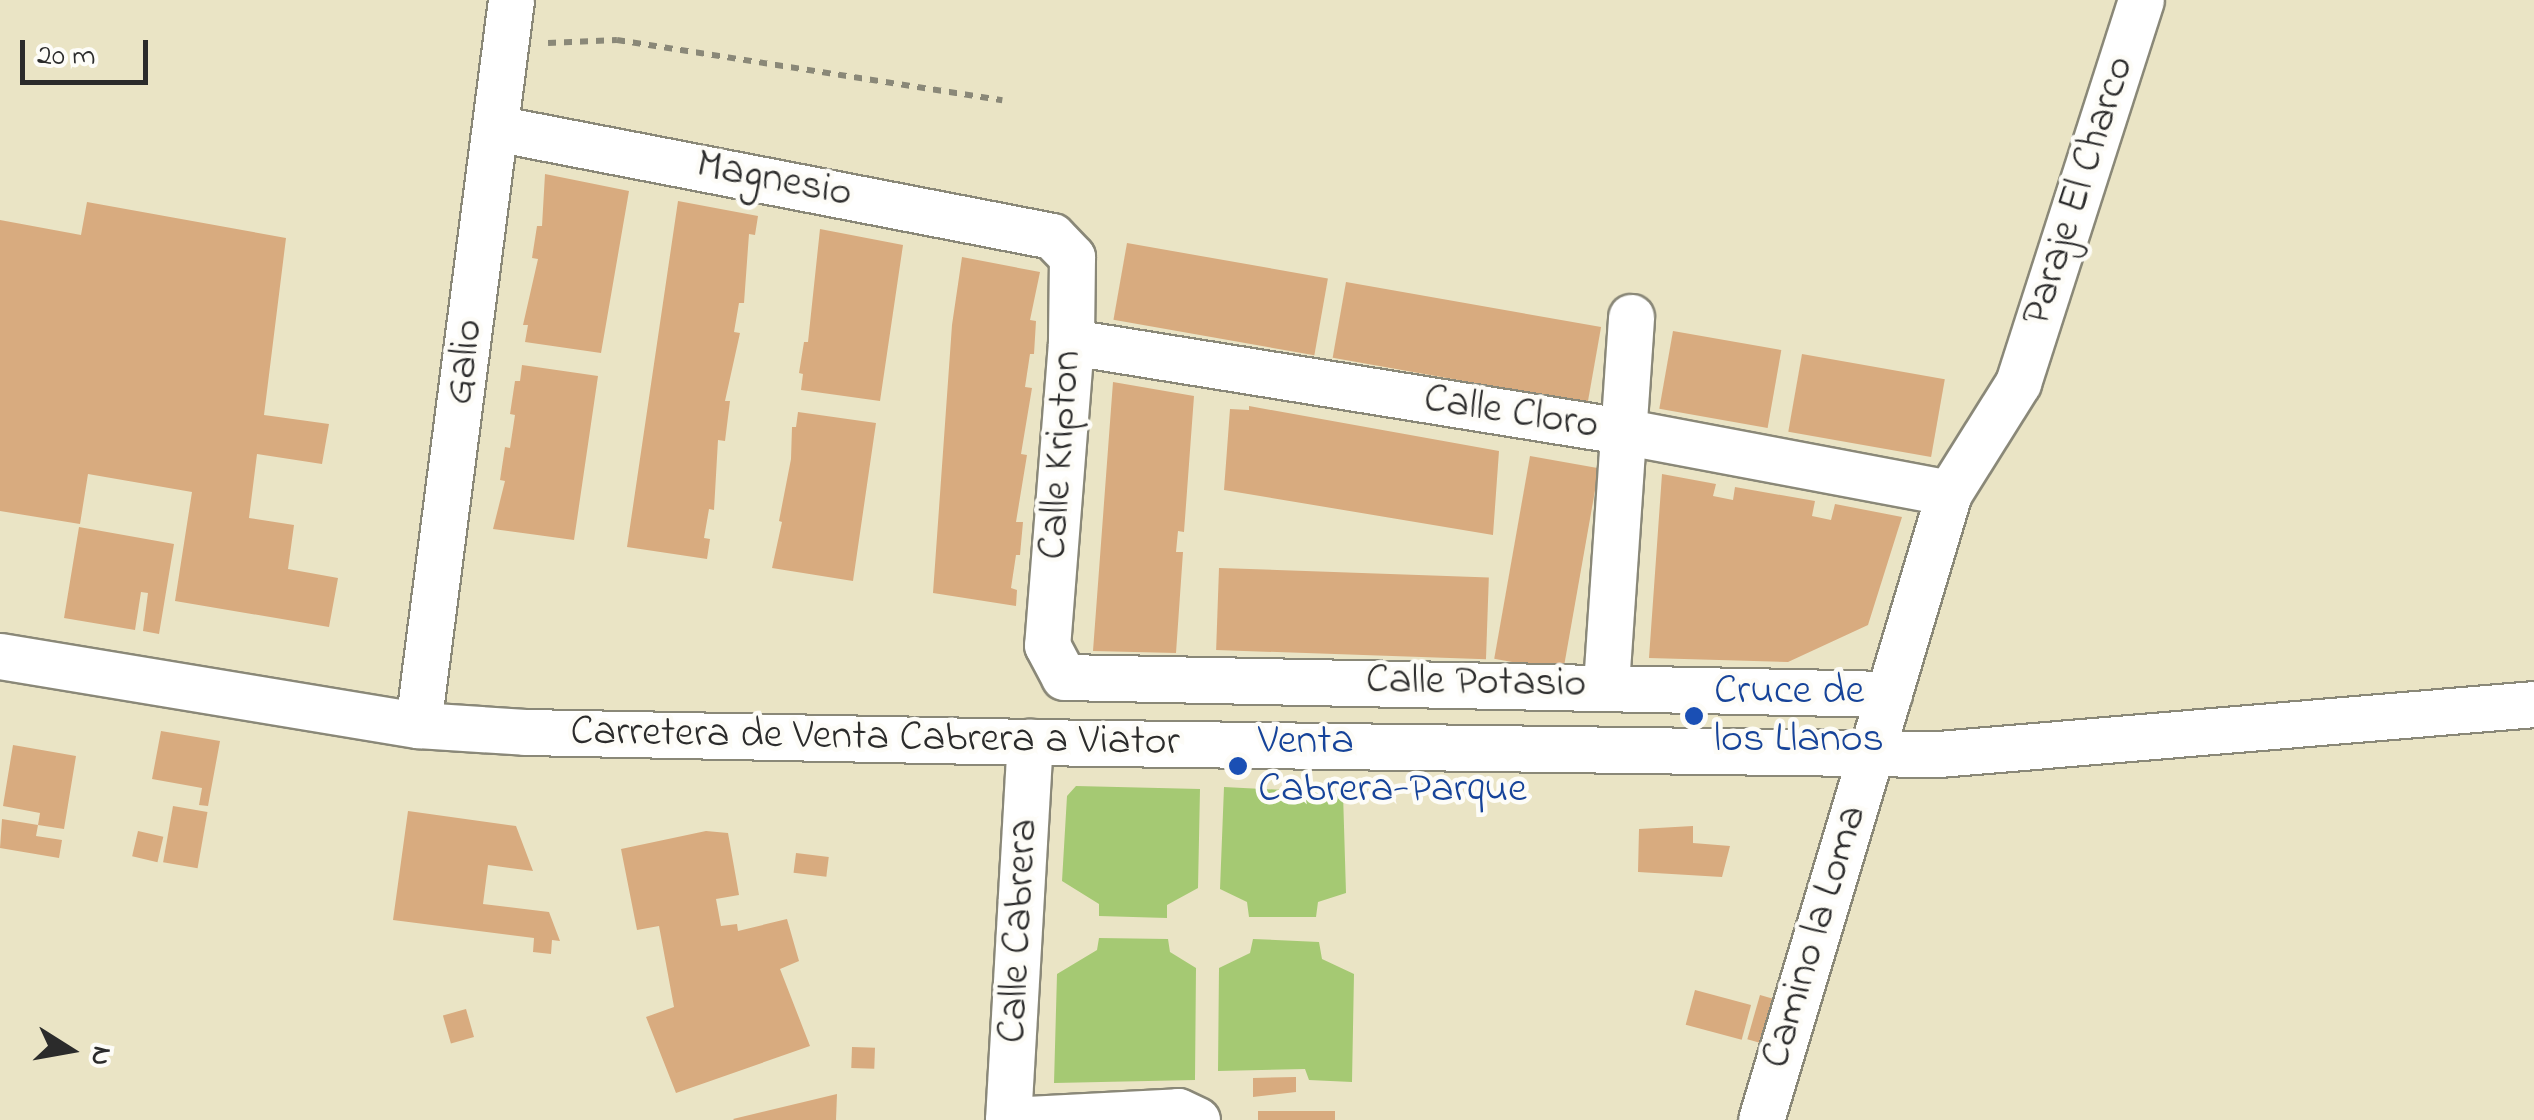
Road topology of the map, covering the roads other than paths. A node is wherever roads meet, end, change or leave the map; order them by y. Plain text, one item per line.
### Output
1 (511, 0) edge
2 (2141, 0) edge
3 (495, 128) junction
4 (1052, 236) joint
5 (1631, 317) dead end
6 (1070, 342) junction
7 (1622, 431) junction
8 (1950, 492) junction
9 (0, 656) edge
10 (1064, 677) joint
11 (1606, 686) junction
12 (1889, 694) junction
13 (2534, 704) edge
14 (418, 724) junction
15 (1030, 742) junction
16 (1870, 754) junction
17 (1008, 1120) edge
18 (1198, 1120) edge
19 (1761, 1120) edge

1 - 3 street, Galio
2 - 8 street, Paraje El Charco
3 - 4 street, Magnesio
3 - 14 street, Galio
4 - 6 street, Calle Kripton
5 - 7 street
6 - 7 street, Calle Cloro
6 - 10 street, Calle Kripton
7 - 8 street, Calle Cloro
7 - 11 street
8 - 12 street, Camino la Loma
9 - 14 street, Carretera de Venta Cabrera a Viator
10 - 11 street, Calle Potasio
11 - 12 street, Calle Potasio
12 - 16 street, Camino la Loma
13 - 16 street, Carretera de Venta Cabrera a Viator
14 - 15 street, Carretera de Venta Cabrera a Viator
15 - 16 street, Carretera de Venta Cabrera a Viator
15 - 17 street, Calle Cabrera
16 - 19 street, Camino la Loma
17 - 18 street

